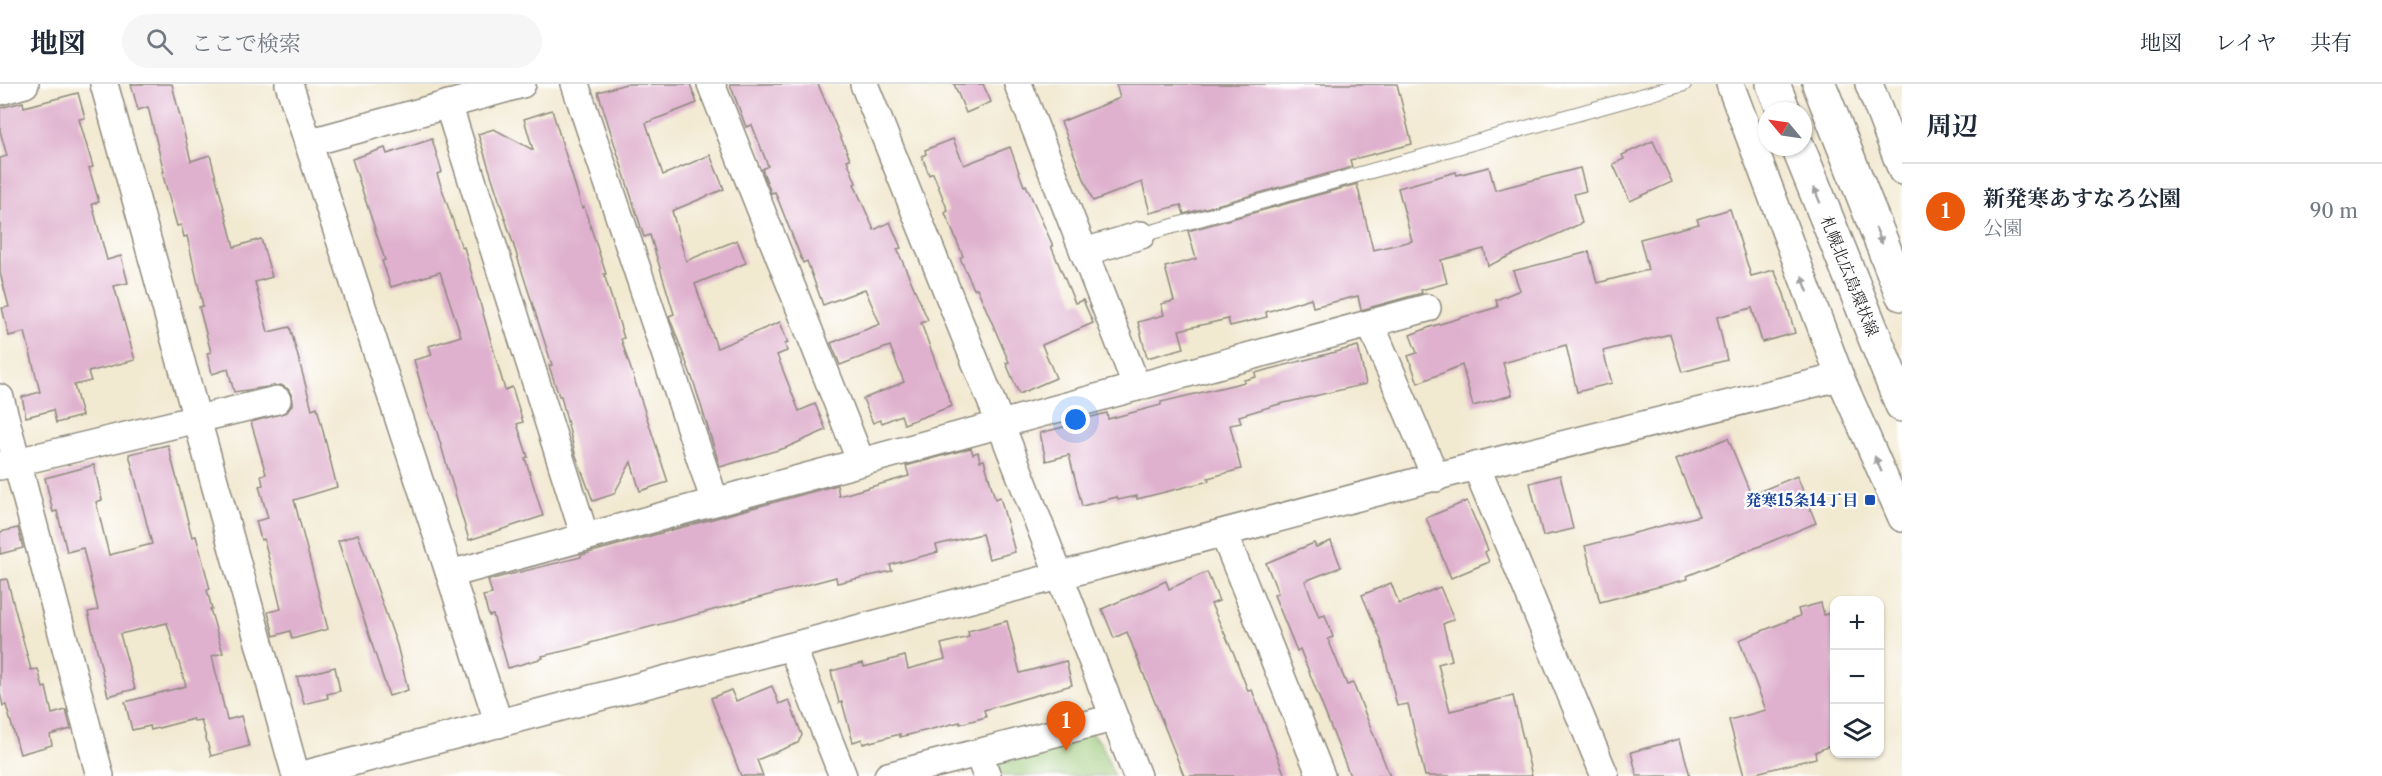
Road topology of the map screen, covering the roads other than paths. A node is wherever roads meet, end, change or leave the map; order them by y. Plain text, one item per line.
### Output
1 (25, 84) edge
2 (104, 84) edge
3 (289, 84) edge
4 (522, 84) edge
5 (575, 84) edge
6 (711, 84) edge
7 (864, 84) edge
8 (1018, 84) edge
9 (1684, 84) edge
10 (1730, 84) edge
11 (1773, 84) edge
12 (1819, 84) edge
13 (1877, 86) edge
14 (0, 91) edge
15 (1780, 102) edge
16 (448, 104) junction
17 (308, 143) junction
18 (1802, 156) edge
19 (1902, 171) edge
20 (1141, 235) joint
21 (1084, 252) junction
22 (1902, 294) edge
23 (1427, 308) dead end
24 (1371, 324) junction
25 (1840, 376) junction
26 (1137, 387) junction
27 (0, 398) edge
28 (277, 400) dead end
29 (1902, 405) edge
30 (197, 418) junction
31 (1000, 423) junction
32 (861, 462) junction
33 (8, 464) edge
34 (1476, 466) junction
35 (1436, 478) junction
36 (715, 502) junction
37 (1902, 518) edge
38 (1224, 534) junction
39 (585, 537) junction
40 (450, 574) junction
41 (1060, 576) junction
42 (792, 647) junction
43 (1113, 718) junction
44 (499, 724) junction
45 (982, 764) edge
46 (344, 770) edge
47 (100, 776) edge
48 (298, 776) edge
49 (843, 776) edge
50 (888, 776) edge
51 (1137, 776) edge
52 (1321, 776) edge
53 (1605, 776) edge

1 - 14 street
2 - 30 street
3 - 17 street
4 - 16 street
5 - 36 street
6 - 32 street
7 - 31 street
8 - 21 street
9 - 20 lane
25 -> 10 street
11 - 15 main road
12 -> 22 main road
13 - 19 street
16 - 17 street
16 - 39 street
17 - 40 street
29 -> 18 main road, 札幌北広島環状線
20 - 21 street
21 - 26 street
23 - 24 street
24 - 26 street
24 - 35 street
25 - 34 street
37 -> 25 street
26 - 31 street
27 - 33 street
28 - 30 street
30 - 33 street
30 - 48 street
31 - 32 street
31 - 41 street
32 - 36 street
33 - 47 street
34 - 35 street
34 - 53 street
35 - 38 street
36 - 39 street
38 - 41 street
38 - 52 street
39 - 40 street
40 - 44 street
41 - 42 street
41 - 43 street
42 - 44 street
42 - 49 street
43 - 45 street
43 - 51 street
44 - 46 street
45 - 50 street
46 - 48 street

